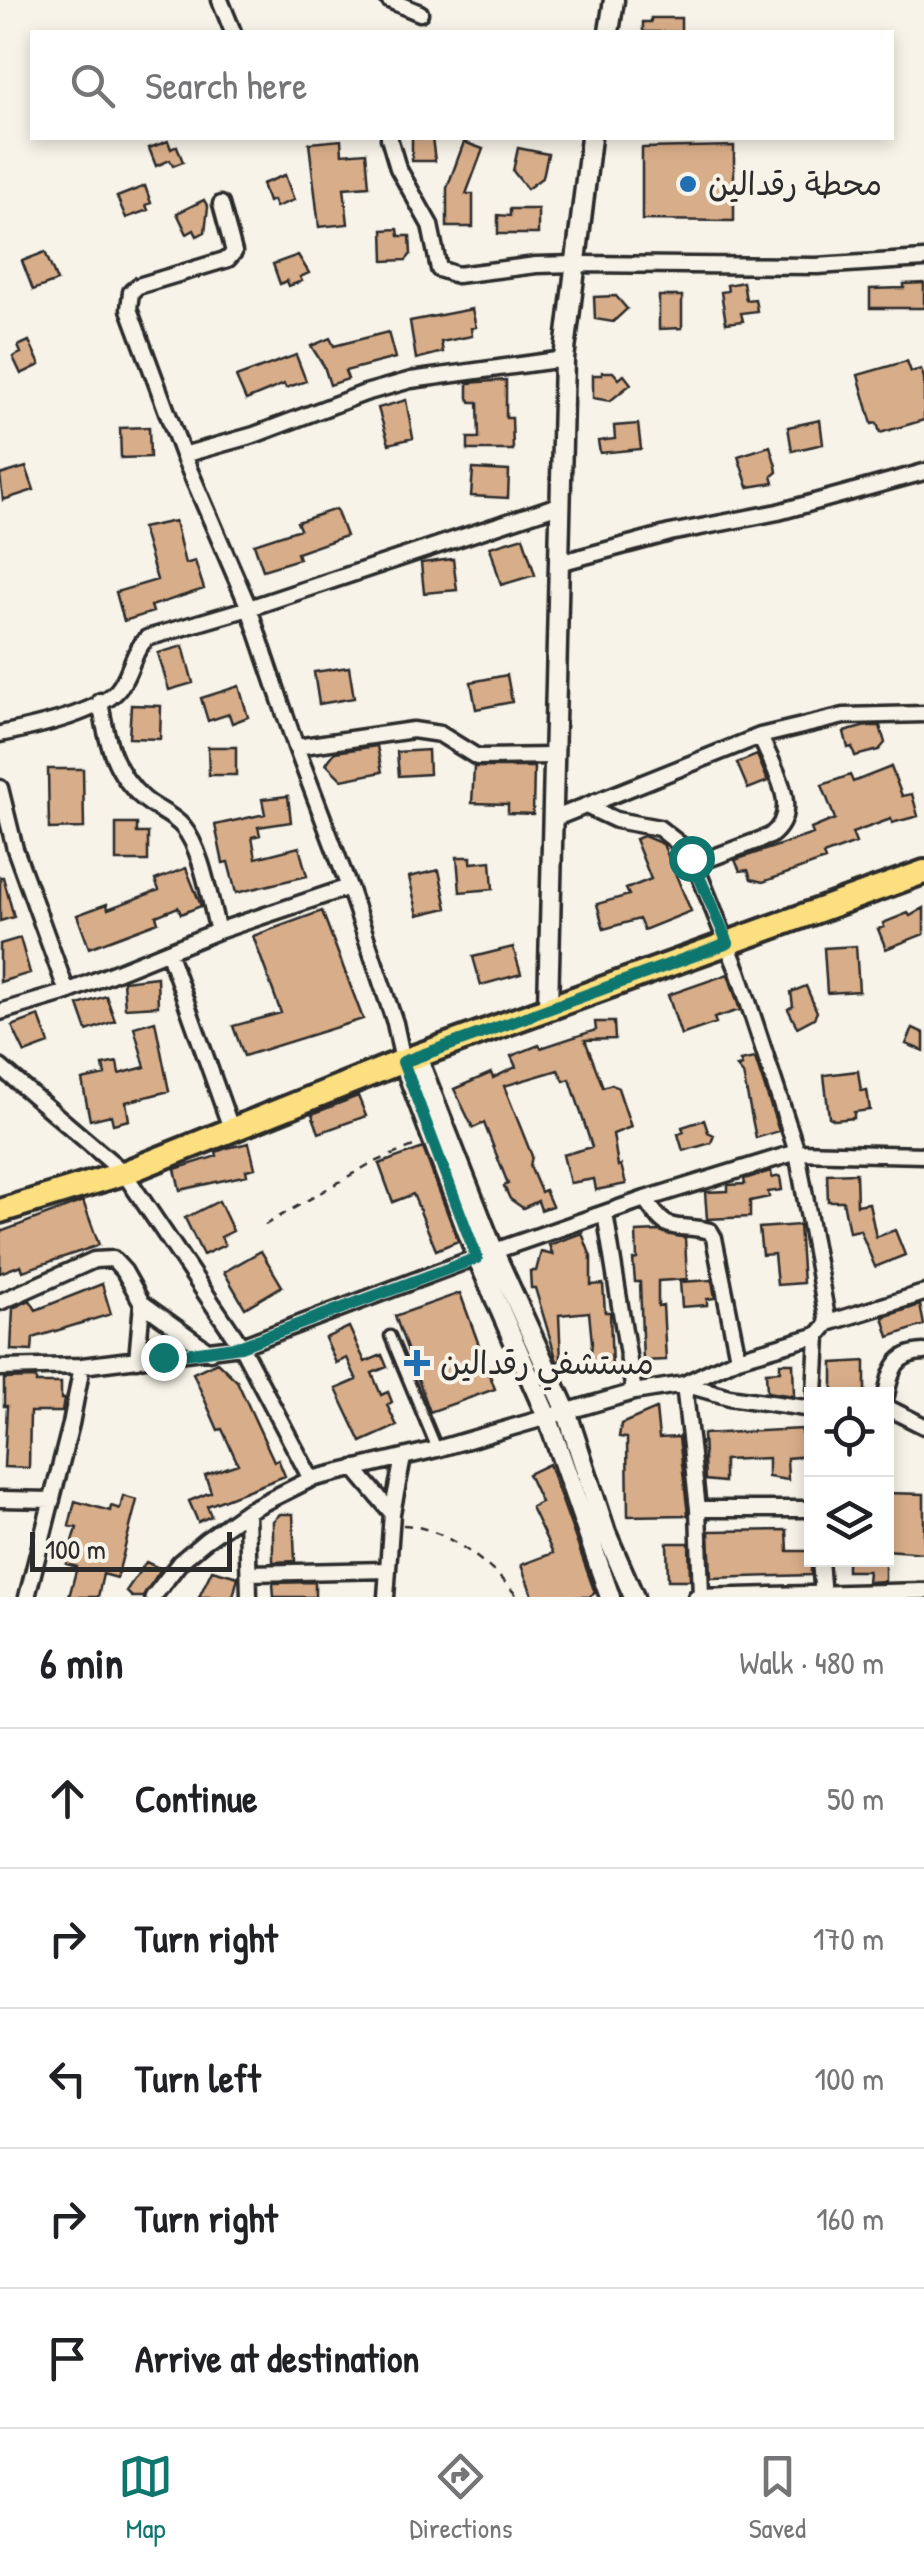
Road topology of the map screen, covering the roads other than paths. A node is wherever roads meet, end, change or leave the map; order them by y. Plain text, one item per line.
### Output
1 (220, 0) edge
2 (390, 0) edge
3 (614, 0) edge
4 (420, 13) dead end
5 (233, 30) edge
6 (608, 30) edge
7 (390, 140) edge
8 (591, 140) edge
9 (221, 204) dead end
10 (924, 260) edge
11 (576, 264) junction
12 (564, 360) junction
13 (183, 456) junction
14 (924, 472) edge
15 (558, 505) junction
16 (559, 563) junction
17 (249, 608) junction
18 (100, 702) junction
19 (924, 714) edge
20 (0, 734) edge
21 (760, 736) junction
22 (296, 746) junction
23 (555, 756) junction
24 (0, 788) edge
25 (588, 807) junction
26 (553, 819) junction
27 (695, 864) junction
28 (924, 872) edge
29 (349, 887) junction
30 (218, 931) junction
31 (728, 943) junction
32 (168, 952) junction
33 (66, 992) junction
34 (548, 1008) junction
35 (0, 1012) edge
36 (410, 1059) junction
37 (4, 1073) edge
38 (232, 1131) junction
39 (797, 1152) junction
40 (924, 1155) edge
41 (124, 1173) junction
42 (645, 1199) junction
43 (0, 1212) edge
44 (605, 1213) junction
45 (485, 1255) junction
46 (924, 1293) edge
47 (0, 1302) edge
48 (142, 1303) junction
49 (823, 1329) junction
50 (390, 1336) dead end
51 (241, 1346) junction
52 (210, 1352) junction
53 (924, 1352) edge
54 (738, 1358) junction
55 (137, 1360) junction
56 (82, 1366) junction
57 (0, 1368) edge
58 (684, 1384) junction
59 (816, 1387) edge
60 (889, 1387) edge
61 (634, 1392) junction
62 (804, 1408) edge
63 (894, 1411) edge
64 (567, 1413) junction
65 (548, 1419) junction
66 (924, 1426) edge
67 (437, 1450) junction
68 (403, 1458) junction
69 (354, 1468) junction
70 (311, 1479) junction
71 (0, 1499) edge
72 (52, 1500) junction
73 (698, 1509) junction
74 (804, 1509) edge
75 (247, 1511) junction
76 (392, 1519) junction
77 (821, 1567) edge
78 (388, 1570) junction
79 (249, 1573) junction
80 (924, 1592) edge
81 (823, 1595) edge
82 (27, 1597) edge
83 (153, 1597) edge
84 (249, 1597) edge
85 (386, 1597) edge
86 (610, 1597) edge
87 (634, 1597) edge
88 (698, 1597) edge

1 - 5 street
2 - 4 street
3 - 6 street
7 - 11 street
8 - 11 street
9 - 13 street
10 - 11 street
11 - 12 street
12 - 13 street
12 - 15 street
13 - 17 street
14 - 16 street
15 - 16 street
15 - 17 street
16 - 23 street
17 - 18 street
17 - 22 street
18 - 20 street
18 - 30 street
19 - 21 street
21 - 25 street
21 - 27 street
22 - 23 street
22 - 29 street
23 - 26 street
24 - 33 street
25 - 26 street
25 - 27 street
26 - 34 street
27 - 31 street
28 - 31 main road
29 - 30 street
29 - 36 street
30 - 32 street
31 - 34 main road
31 - 39 street
32 - 33 street
32 - 38 street
33 - 35 street
34 - 36 main road
36 - 38 main road
36 - 45 street
36 - 45 street
37 - 41 street
38 - 41 main road
39 - 40 street
39 - 42 street
39 - 49 street
41 - 43 main road
41 - 51 street
42 - 44 street
42 - 54 street
44 - 45 street
44 - 61 street
45 - 51 street
45 - 64 street
45 - 65 street
46 - 49 street
47 - 48 street
48 - 52 street
48 - 55 street
49 - 54 street
49 - 59 street
50 - 67 lane
51 - 52 street
51 - 70 street
52 - 55 street
53 - 60 street
54 - 58 street
55 - 56 street
56 - 57 street
56 - 72 street
58 - 61 street
58 - 62 street
58 - 73 street
61 - 64 street
63 - 66 street
64 - 65 street
64 - 87 street
65 - 67 street
65 - 86 street
67 - 68 street
68 - 69 street
68 - 76 street
69 - 70 street
69 - 76 street
70 - 75 street
71 - 72 street
72 - 82 street
73 - 74 street
73 - 88 street
75 - 79 street
75 - 83 street
76 - 78 street
77 - 81 street
78 - 79 street
78 - 85 street
79 - 84 street
80 - 81 street
81 - 88 street

